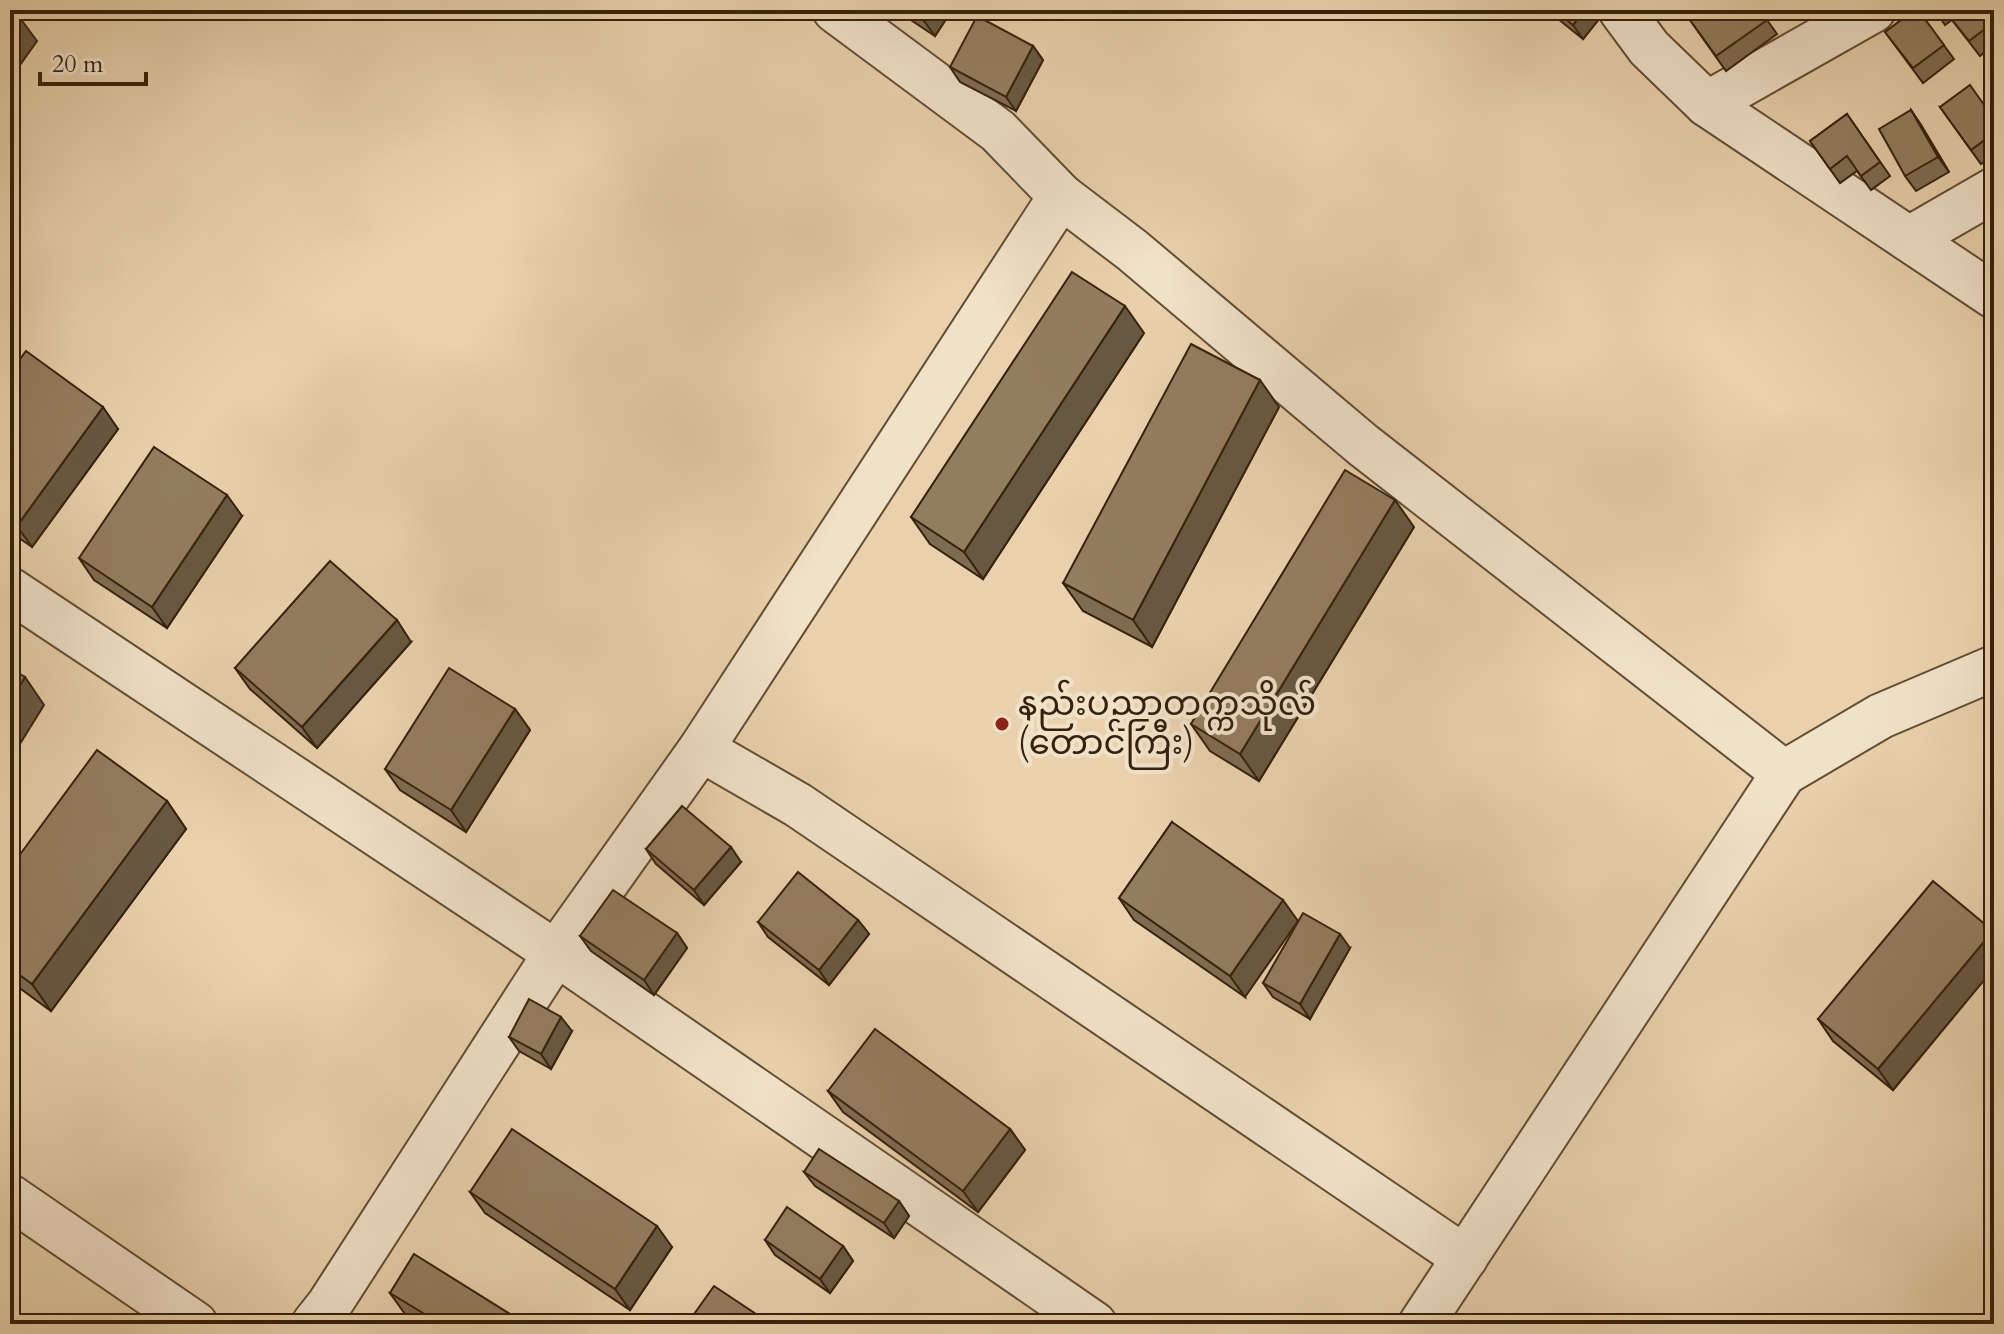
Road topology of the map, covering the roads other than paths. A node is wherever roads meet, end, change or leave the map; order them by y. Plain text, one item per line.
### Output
1 (835, 10) edge
2 (1621, 10) edge
3 (1873, 10) edge
4 (1707, 104) junction
5 (1994, 190) edge
6 (1061, 196) junction
7 (1909, 239) junction
8 (1994, 296) edge
9 (10, 590) edge
10 (1994, 668) edge
11 (701, 749) junction
12 (1784, 773) junction
13 (556, 953) junction
14 (10, 1197) edge
15 (1465, 1258) junction
16 (195, 1324) edge
17 (314, 1324) edge
18 (1094, 1324) edge
19 (1421, 1324) edge

1 - 6 street
2 - 4 street
3 - 4 street
4 - 7 street
5 - 7 street
6 - 11 street
6 - 12 street
7 - 8 street
9 - 13 street
10 - 12 street
11 - 13 street
11 - 15 street
12 - 15 street
13 - 17 street
13 - 18 street
14 - 16 street
15 - 19 street

